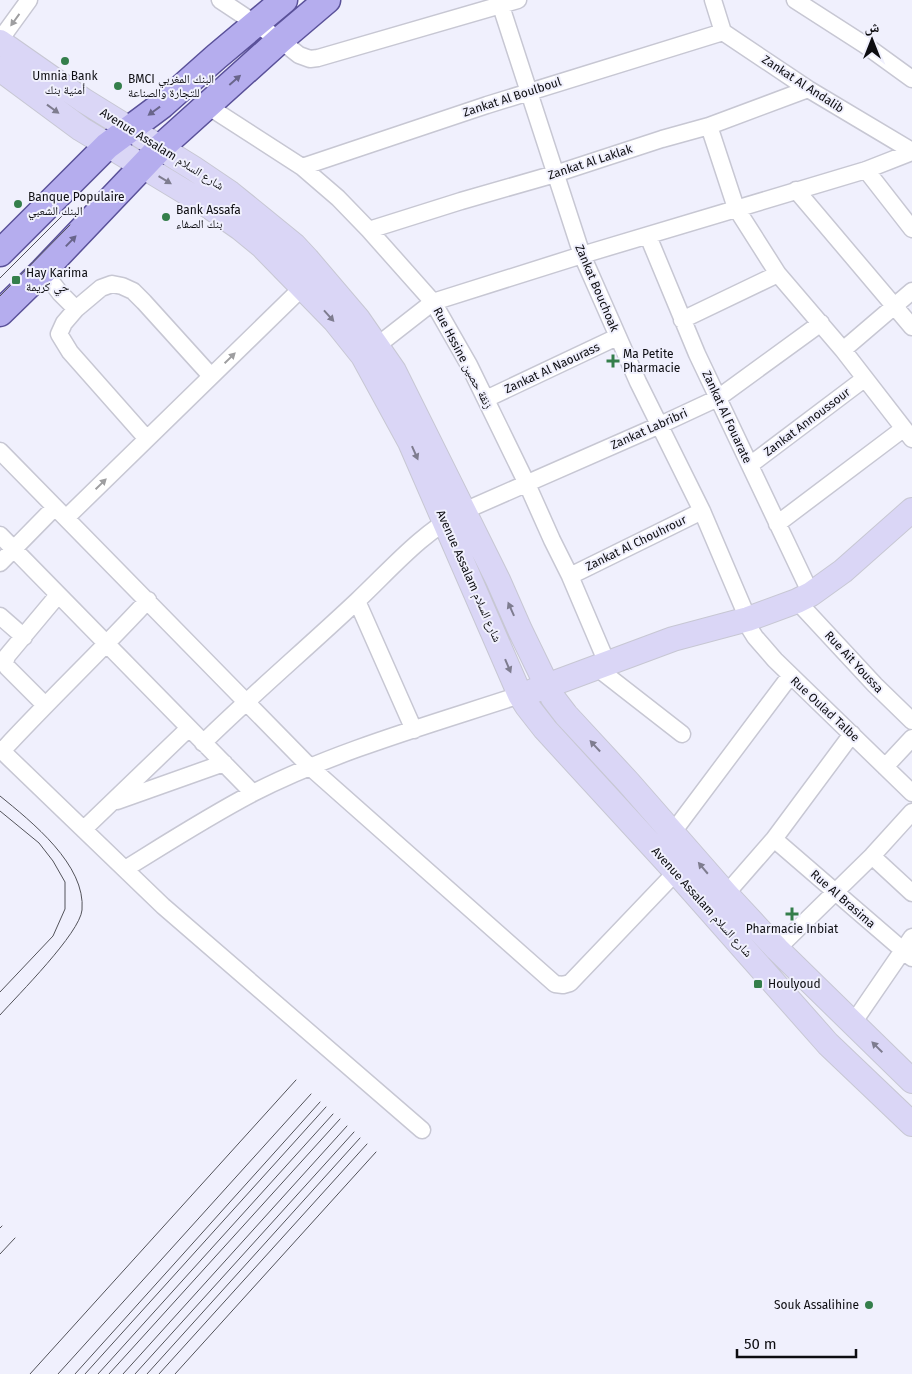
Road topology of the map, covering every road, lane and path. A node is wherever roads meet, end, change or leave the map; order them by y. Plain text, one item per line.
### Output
1 (30, 0) edge
2 (220, 0) edge
3 (284, 0) edge
4 (327, 0) edge
5 (518, 0) edge
6 (713, 0) edge
7 (795, 0) edge
8 (500, 3) edge
9 (255, 24) junction
10 (723, 32) junction
11 (280, 40) junction
12 (0, 41) edge
13 (0, 70) edge
14 (912, 79) edge
15 (808, 89) junction
16 (529, 92) junction
17 (206, 105) junction
18 (709, 126) junction
19 (129, 128) junction
20 (108, 146) junction
21 (160, 148) junction
22 (912, 152) edge
23 (142, 166) junction
24 (302, 166) junction
25 (866, 170) junction
26 (555, 174) junction
27 (796, 190) junction
28 (736, 208) junction
29 (912, 229) edge
30 (369, 230) junction
31 (648, 236) junction
32 (0, 253) edge
33 (582, 255) junction
34 (43, 270) junction
35 (778, 274) junction
36 (311, 279) junction
37 (912, 291) edge
38 (433, 302) junction
39 (895, 306) junction
40 (76, 309) junction
41 (0, 313) edge
42 (682, 320) junction
43 (820, 324) junction
44 (912, 327) edge
45 (617, 337) junction
46 (842, 350) junction
47 (370, 351) junction
48 (211, 376) junction
49 (864, 379) junction
50 (718, 398) junction
51 (486, 399) junction
52 (660, 425) junction
53 (907, 434) edge
54 (147, 439) junction
55 (0, 451) edge
56 (750, 465) junction
57 (527, 484) junction
58 (702, 511) junction
59 (61, 513) junction
60 (911, 514) edge
61 (454, 516) junction
62 (777, 524) junction
63 (0, 535) edge
64 (13, 549) junction
65 (0, 563) edge
66 (570, 576) junction
67 (58, 595) junction
68 (804, 598) junction
69 (148, 600) junction
70 (357, 601) junction
71 (0, 616) edge
72 (748, 618) junction
73 (24, 637) junction
74 (107, 644) junction
75 (601, 665) junction
76 (790, 676) junction
77 (547, 686) junction
78 (520, 695) junction
79 (246, 701) junction
80 (45, 705) junction
81 (912, 721) edge
82 (189, 728) junction
83 (414, 730) junction
84 (682, 734) dead end
85 (852, 734) junction
86 (912, 738) edge
87 (203, 743) junction
88 (1, 750) edge
89 (224, 763) junction
90 (310, 767) junction
91 (886, 767) junction
92 (912, 793) edge
93 (253, 794) junction
94 (110, 803) junction
95 (912, 812) edge
96 (84, 829) junction
97 (673, 832) junction
98 (774, 839) junction
99 (872, 856) junction
100 (125, 869) junction
101 (676, 872) junction
102 (835, 892) junction
103 (912, 893) edge
104 (726, 894) junction
105 (909, 948) edge
106 (777, 949) junction
107 (853, 1023) junction
108 (912, 1081) edge
109 (912, 1124) edge
110 (422, 1130) dead end

1 -> 12 street
2 - 9 street
3 - 9 main road
4 - 11 main road
5 - 8 street
6 - 10 street
7 - 14 street
8 - 11 street
8 - 16 street, Zankat Bouchoak
9 - 11 street
9 -> 19 main road
10 - 15 street, Zankat Al Andalib
10 - 16 street, Zankat Al Boulboul
17 -> 11 main road
12 - 19 street, Avenue Assalam شارع السلام
13 -> 20 street, Avenue Assalam شارع السلام
15 - 18 street, Zankat Al Laklak
15 - 22 street, Zankat Al Andalib
16 - 24 street, Zankat Al Boulboul
16 - 26 street, Zankat Bouchoak
17 - 21 main road
17 - 24 street, Rue Hssine زنقة حصين
18 - 26 street, Zankat Al Laklak
18 - 28 street
19 - 20 main road
19 - 21 street, Avenue Assalam شارع السلام
20 - 23 street, Avenue Assalam شارع السلام
20 - 32 main road
21 - 23 main road
21 - 36 street, Avenue Assalam شارع السلام
22 - 25 street
34 -> 23 main road
23 -> 36 street, Avenue Assalam شارع السلام
24 - 30 street, Rue Hssine زنقة حصين
25 - 27 street
25 - 29 street
26 - 30 street, Zankat Al Laklak
26 - 33 street, Zankat Bouchoak
27 - 28 street
27 - 39 street
28 - 31 street
28 - 35 street
30 - 38 street, Rue Hssine زنقة حصين
31 - 33 street
31 - 42 street, Zankat Al Fouarate
33 - 38 street
33 - 45 street, Zankat Bouchoak
34 - 40 street
34 - 41 main road
35 - 42 street
35 - 43 street
36 - 47 street, Avenue Assalam شارع السلام
48 -> 36 street
37 - 39 street
38 - 47 street
38 - 51 street, Rue Hssine زنقة حصين
39 - 44 street
39 - 46 street
40 - 48 street
40 - 54 street
42 - 50 street, Zankat Al Fouarate
43 - 46 street
43 - 50 street, Zankat Labribri
45 - 51 street, Zankat Al Naourass
45 - 52 street, Zankat Bouchoak
46 - 49 street
47 - 61 street, Avenue Assalam شارع السلام
48 - 54 street
49 - 53 street
49 - 56 street, Zankat Annoussour
50 - 52 street, Zankat Labribri
50 - 56 street, Zankat Al Fouarate
51 - 57 street, Rue Hssine زنقة حصين
52 - 57 street, Zankat Labribri
52 - 58 street, Zankat Bouchoak
53 - 62 street
59 -> 54 street
55 - 59 street
56 - 62 street, Zankat Al Fouarate
57 - 61 street, Zankat Labribri
57 - 66 street, Rue Hssine زنقة حصين
58 - 66 street, Zankat Al Chouhrour
58 - 72 street, Zankat Bouchoak
59 - 64 street
59 - 69 street
60 - 68 street
61 - 70 street, Zankat Labribri
77 -> 61 street, Avenue Assalam شارع السلام
61 -> 78 street, Avenue Assalam شارع السلام
62 - 68 street, Zankat Al Fouarate
63 - 64 street
64 - 65 street
64 - 67 street
66 - 75 street, Rue Hssine زنقة حصين
67 - 73 street
67 - 74 street
68 - 72 street
68 - 81 street, Rue Ait Youssa
69 - 74 street
69 - 79 street
70 - 79 street, Zankat Labribri
70 - 83 street
71 - 73 street
72 - 75 street
72 - 76 street, Rue Oulad Talbe
73 - 80 street
74 - 80 street
74 - 82 street
75 - 77 street
75 - 84 street
76 - 85 street, Rue Oulad Talbe
76 - 97 street
77 - 78 street
97 -> 77 street, Avenue Assalam شارع السلام
78 - 83 street
78 - 101 street, Avenue Assalam شارع السلام
79 - 87 street, Zankat Labribri
79 - 90 street
80 - 88 street
82 - 87 street
82 - 94 street
83 - 90 street
85 - 91 street, Rue Oulad Talbe
85 - 98 street
86 - 91 street
87 - 89 street
88 - 96 street
89 - 93 street
89 - 94 street
90 - 93 street
90 - 101 street
91 - 92 street, Rue Oulad Talbe
93 - 100 street
94 - 96 street
95 - 99 street
96 - 100 street
104 -> 97 street, Avenue Assalam شارع السلام
98 - 102 street, Rue Al Brasima
98 - 104 street
99 - 102 street
99 - 103 street
100 - 110 street
101 - 109 street, Avenue Assalam شارع السلام
102 - 105 street, Rue Al Brasima
102 - 106 street
104 - 106 street, Avenue Assalam شارع السلام
105 - 107 street
106 - 107 street, Avenue Assalam شارع السلام
108 -> 107 street, Avenue Assalam شارع السلام

